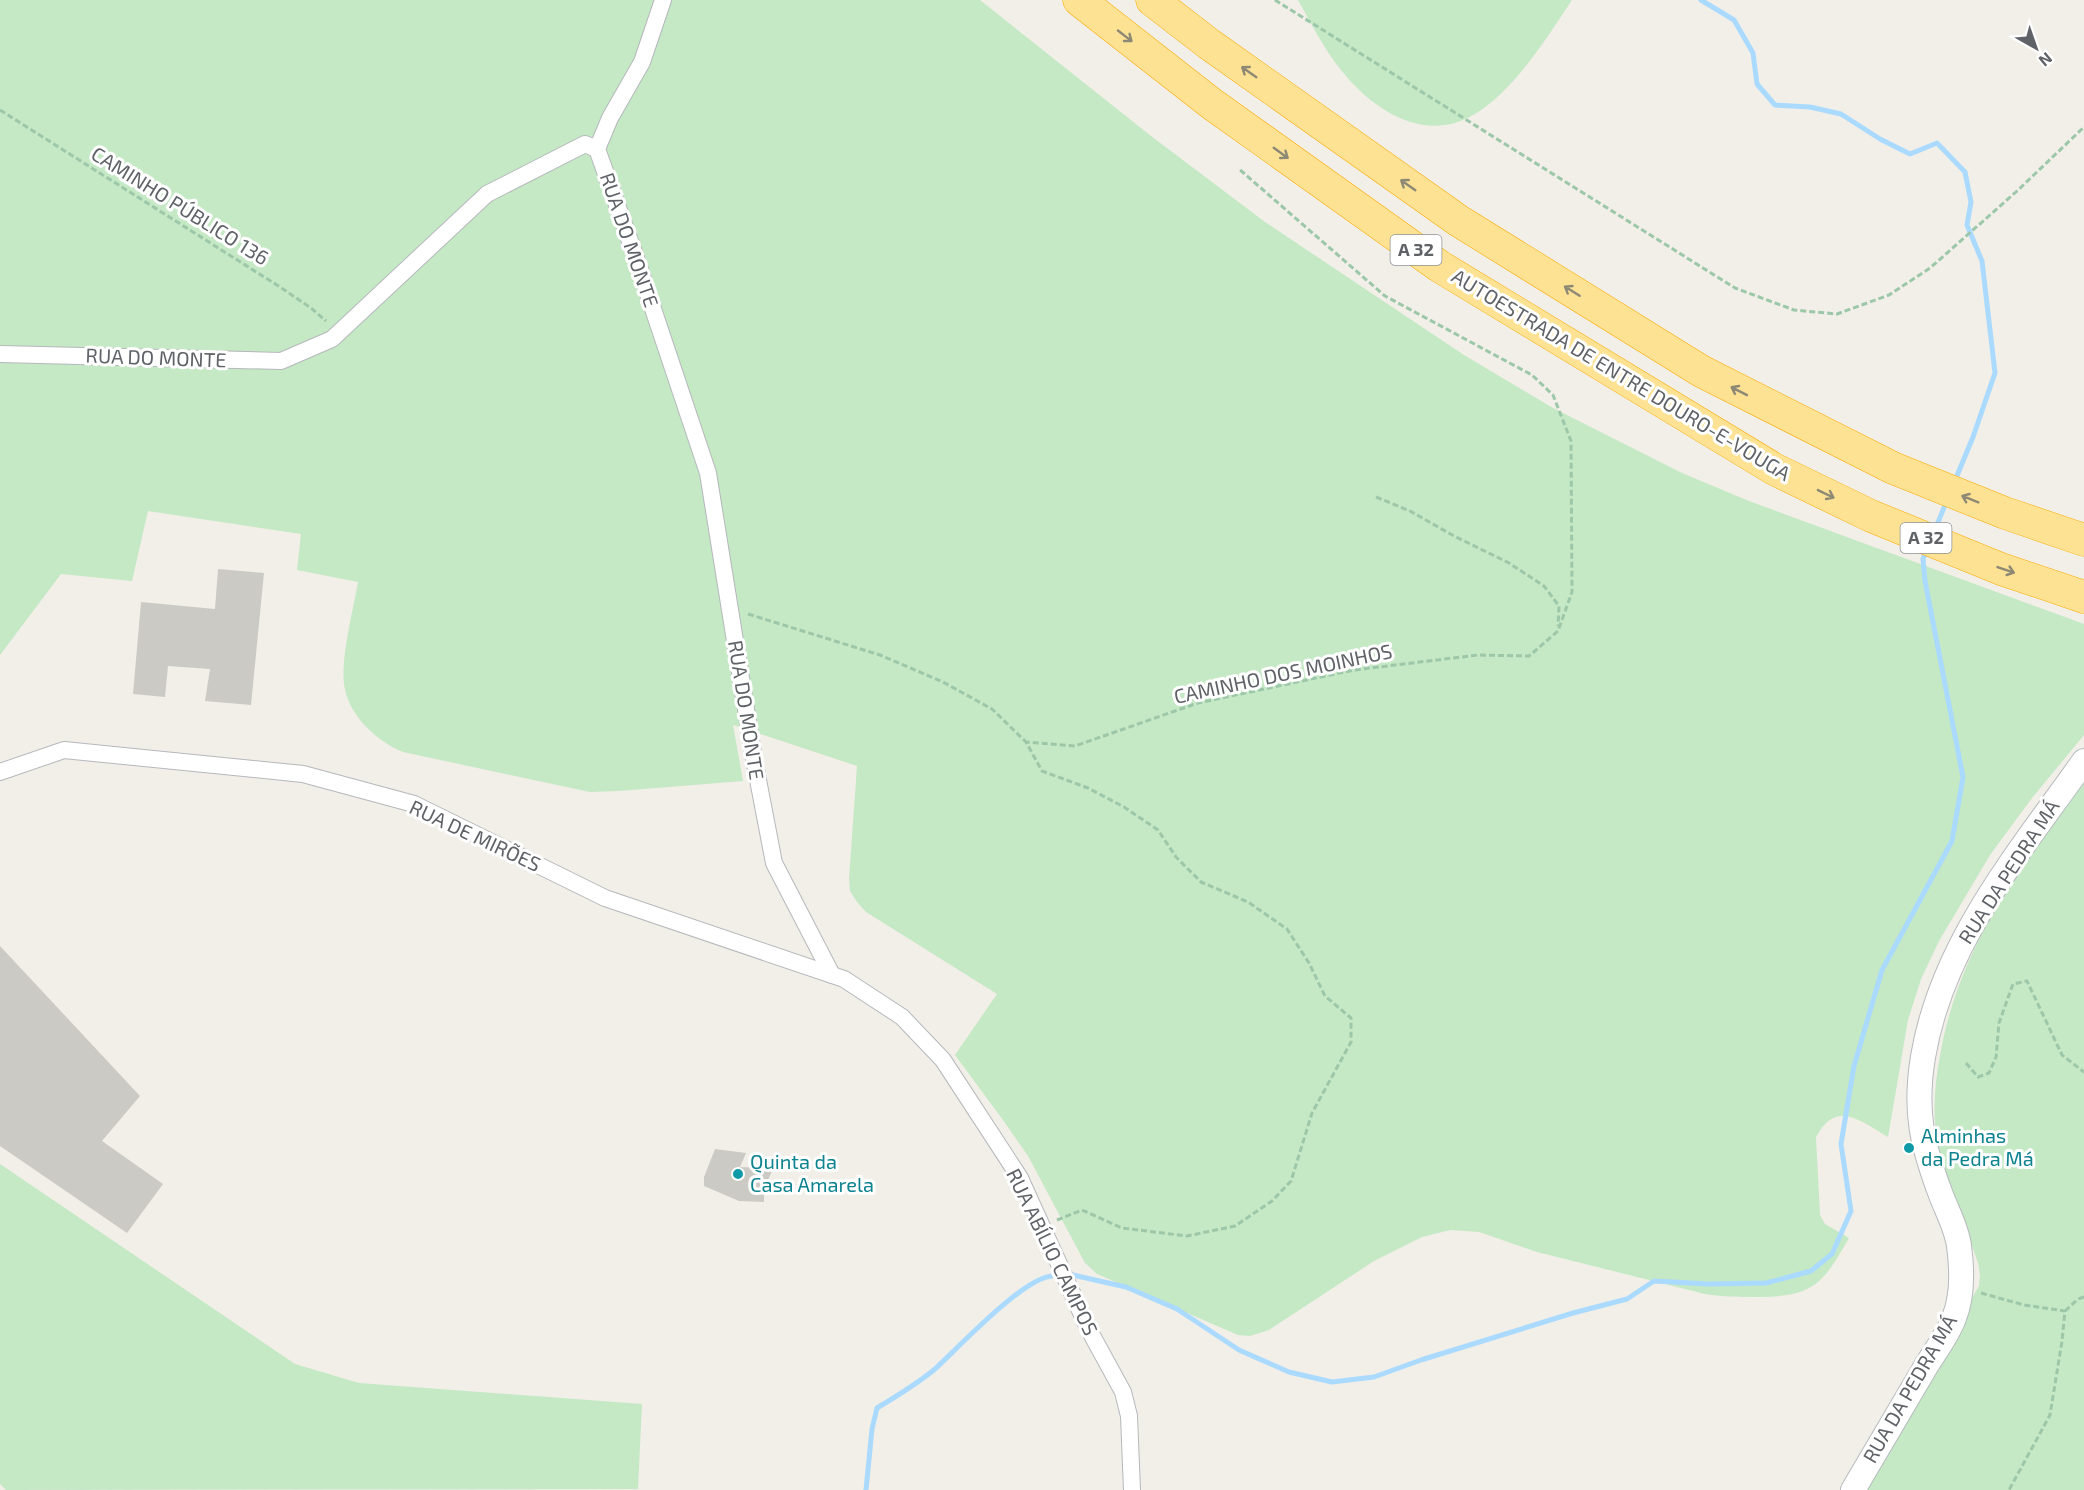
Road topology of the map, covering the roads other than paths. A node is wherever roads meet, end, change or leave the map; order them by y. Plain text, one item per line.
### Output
1 (663, 0) edge
2 (1079, 0) edge
3 (1152, 0) edge
4 (597, 150) junction
5 (0, 354) edge
6 (2084, 540) edge
7 (2084, 597) edge
8 (2084, 761) edge
9 (0, 771) edge
10 (832, 975) junction
11 (1132, 1490) edge
12 (1853, 1490) edge

1 - 4 street
2 -> 7 highway, AUTOESTRADA DE ENTRE DOURO-E-VOUGA / A 32
6 -> 3 highway, A 32
4 - 5 street, RUA DO MONTE
4 - 10 street, RUA DO MONTE
8 - 12 main road, RUA DA PEDRA MÁ
9 - 10 street, RUA DE MIRÕES
10 - 11 street, RUA ABÍLIO CAMPOS

